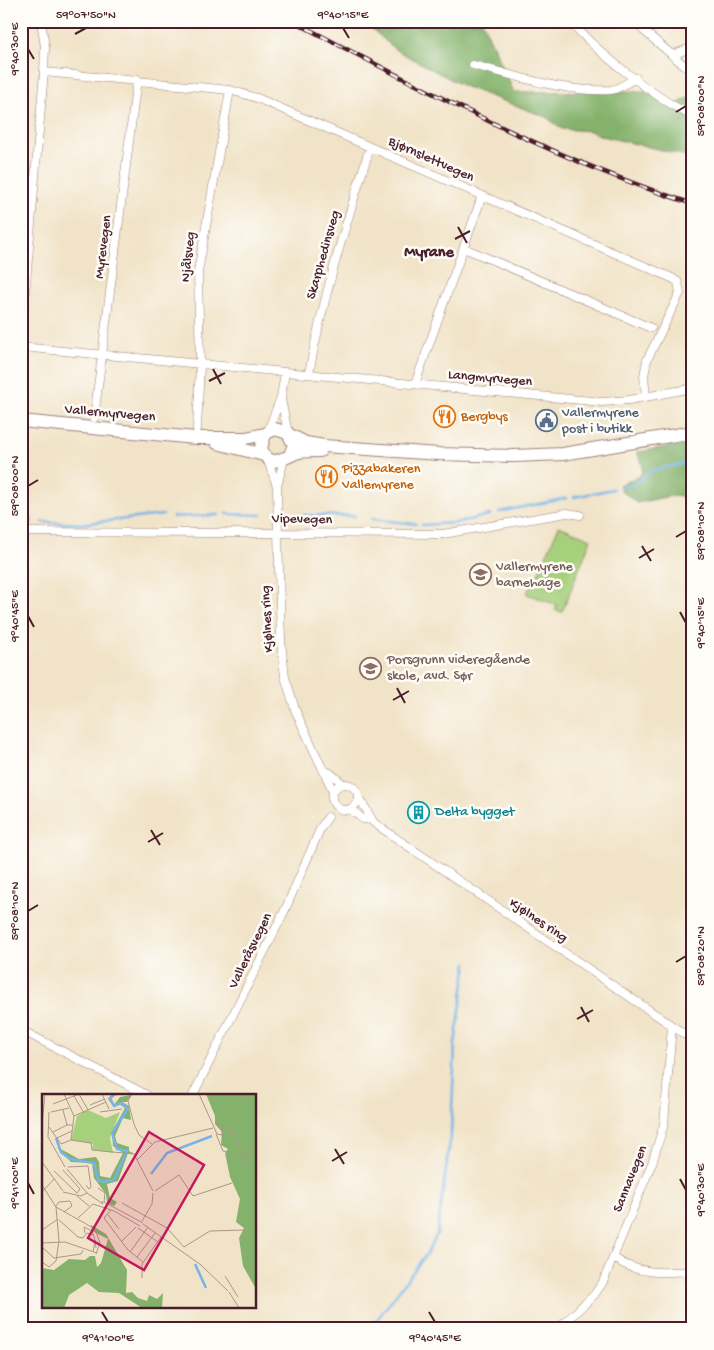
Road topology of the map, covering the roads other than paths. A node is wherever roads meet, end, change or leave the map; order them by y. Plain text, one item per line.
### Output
1 (42, 21) edge
2 (571, 21) edge
3 (637, 21) edge
4 (693, 47) edge
5 (672, 55) junction
6 (473, 65) dead end
7 (44, 72) junction
8 (693, 73) edge
9 (636, 78) junction
10 (137, 79) junction
11 (230, 90) junction
12 (693, 116) edge
13 (370, 147) junction
14 (482, 196) junction
15 (464, 248) junction
16 (651, 328) dead end
17 (21, 341) edge
18 (21, 347) edge
19 (103, 356) junction
20 (200, 364) junction
21 (285, 372) junction
22 (309, 373) junction
23 (415, 384) junction
24 (693, 388) edge
25 (646, 396) junction
26 (281, 397) junction
27 (94, 418) dead end
28 (21, 421) edge
29 (693, 426) edge
30 (693, 432) edge
31 (196, 433) junction
32 (266, 433) junction
33 (289, 434) junction
34 (439, 454) junction
35 (535, 454) junction
36 (266, 456) junction
37 (287, 458) junction
38 (278, 486) junction
39 (580, 515) dead end
40 (21, 532) edge
41 (278, 532) junction
42 (326, 772) junction
43 (343, 784) junction
44 (334, 791) junction
45 (359, 797) junction
46 (350, 809) junction
47 (328, 817) dead end
48 (370, 820) junction
49 (672, 1026) junction
50 (21, 1030) edge
51 (693, 1040) edge
52 (145, 1094) edge
53 (193, 1094) edge
54 (614, 1258) junction
55 (693, 1271) edge
56 (558, 1329) edge

1 - 7 street
2 - 9 street
3 - 5 street
4 - 5 street
5 - 8 street
6 - 9 street
7 - 10 street, Bjørnslettvegen
7 - 17 street
9 - 12 street
10 - 11 street, Bjørnslettvegen
10 - 19 street, Myrevegen
11 - 13 street, Bjørnslettvegen
11 - 20 street, Njålsveg
13 - 14 street, Bjørnslettvegen
13 - 22 street, Skarphedinsveg
14 - 15 street
14 - 25 street, Bjørnslettvegen
15 - 16 street
15 - 23 street
18 - 19 street, Langmyrvegen
19 - 20 street, Langmyrvegen
19 - 27 street, Myrevegen
20 - 21 street, Langmyrvegen
20 - 31 street, Njålsveg
21 - 22 street, Langmyrvegen
21 - 26 street
22 - 23 street, Langmyrvegen
23 - 25 street, Langmyrvegen
24 - 25 street, Langmyrvegen
26 - 32 street
26 - 33 street
28 - 31 main road, Vallermyrvegen
29 - 35 main road
30 - 35 main road
31 - 32 main road, Vallermyrvegen
31 - 36 main road, Vallermyrvegen
32 - 33 main road
32 - 36 main road
33 - 34 main road
33 - 37 main road
34 - 35 main road
34 - 37 main road
36 - 37 main road
36 - 38 street, Kjølnes ring
37 - 38 street, Kjølnes ring
38 - 41 street, Kjølnes ring
39 - 41 street, Vipevegen
40 - 41 street, Vipevegen
41 - 42 street, Kjølnes ring
42 - 43 street, Kjølnes ring
42 - 44 street, Kjølnes ring
43 - 44 street
43 - 45 street
44 - 46 street
45 - 46 street
45 - 48 street
46 - 48 street, Kjølnes ring
47 - 53 street, Valleråsvegen
48 - 49 street, Kjølnes ring
49 - 51 street, Kjølnes ring
49 - 54 street, Sannavegen
50 - 52 street
54 - 55 street
54 - 56 street, Sannavegen

